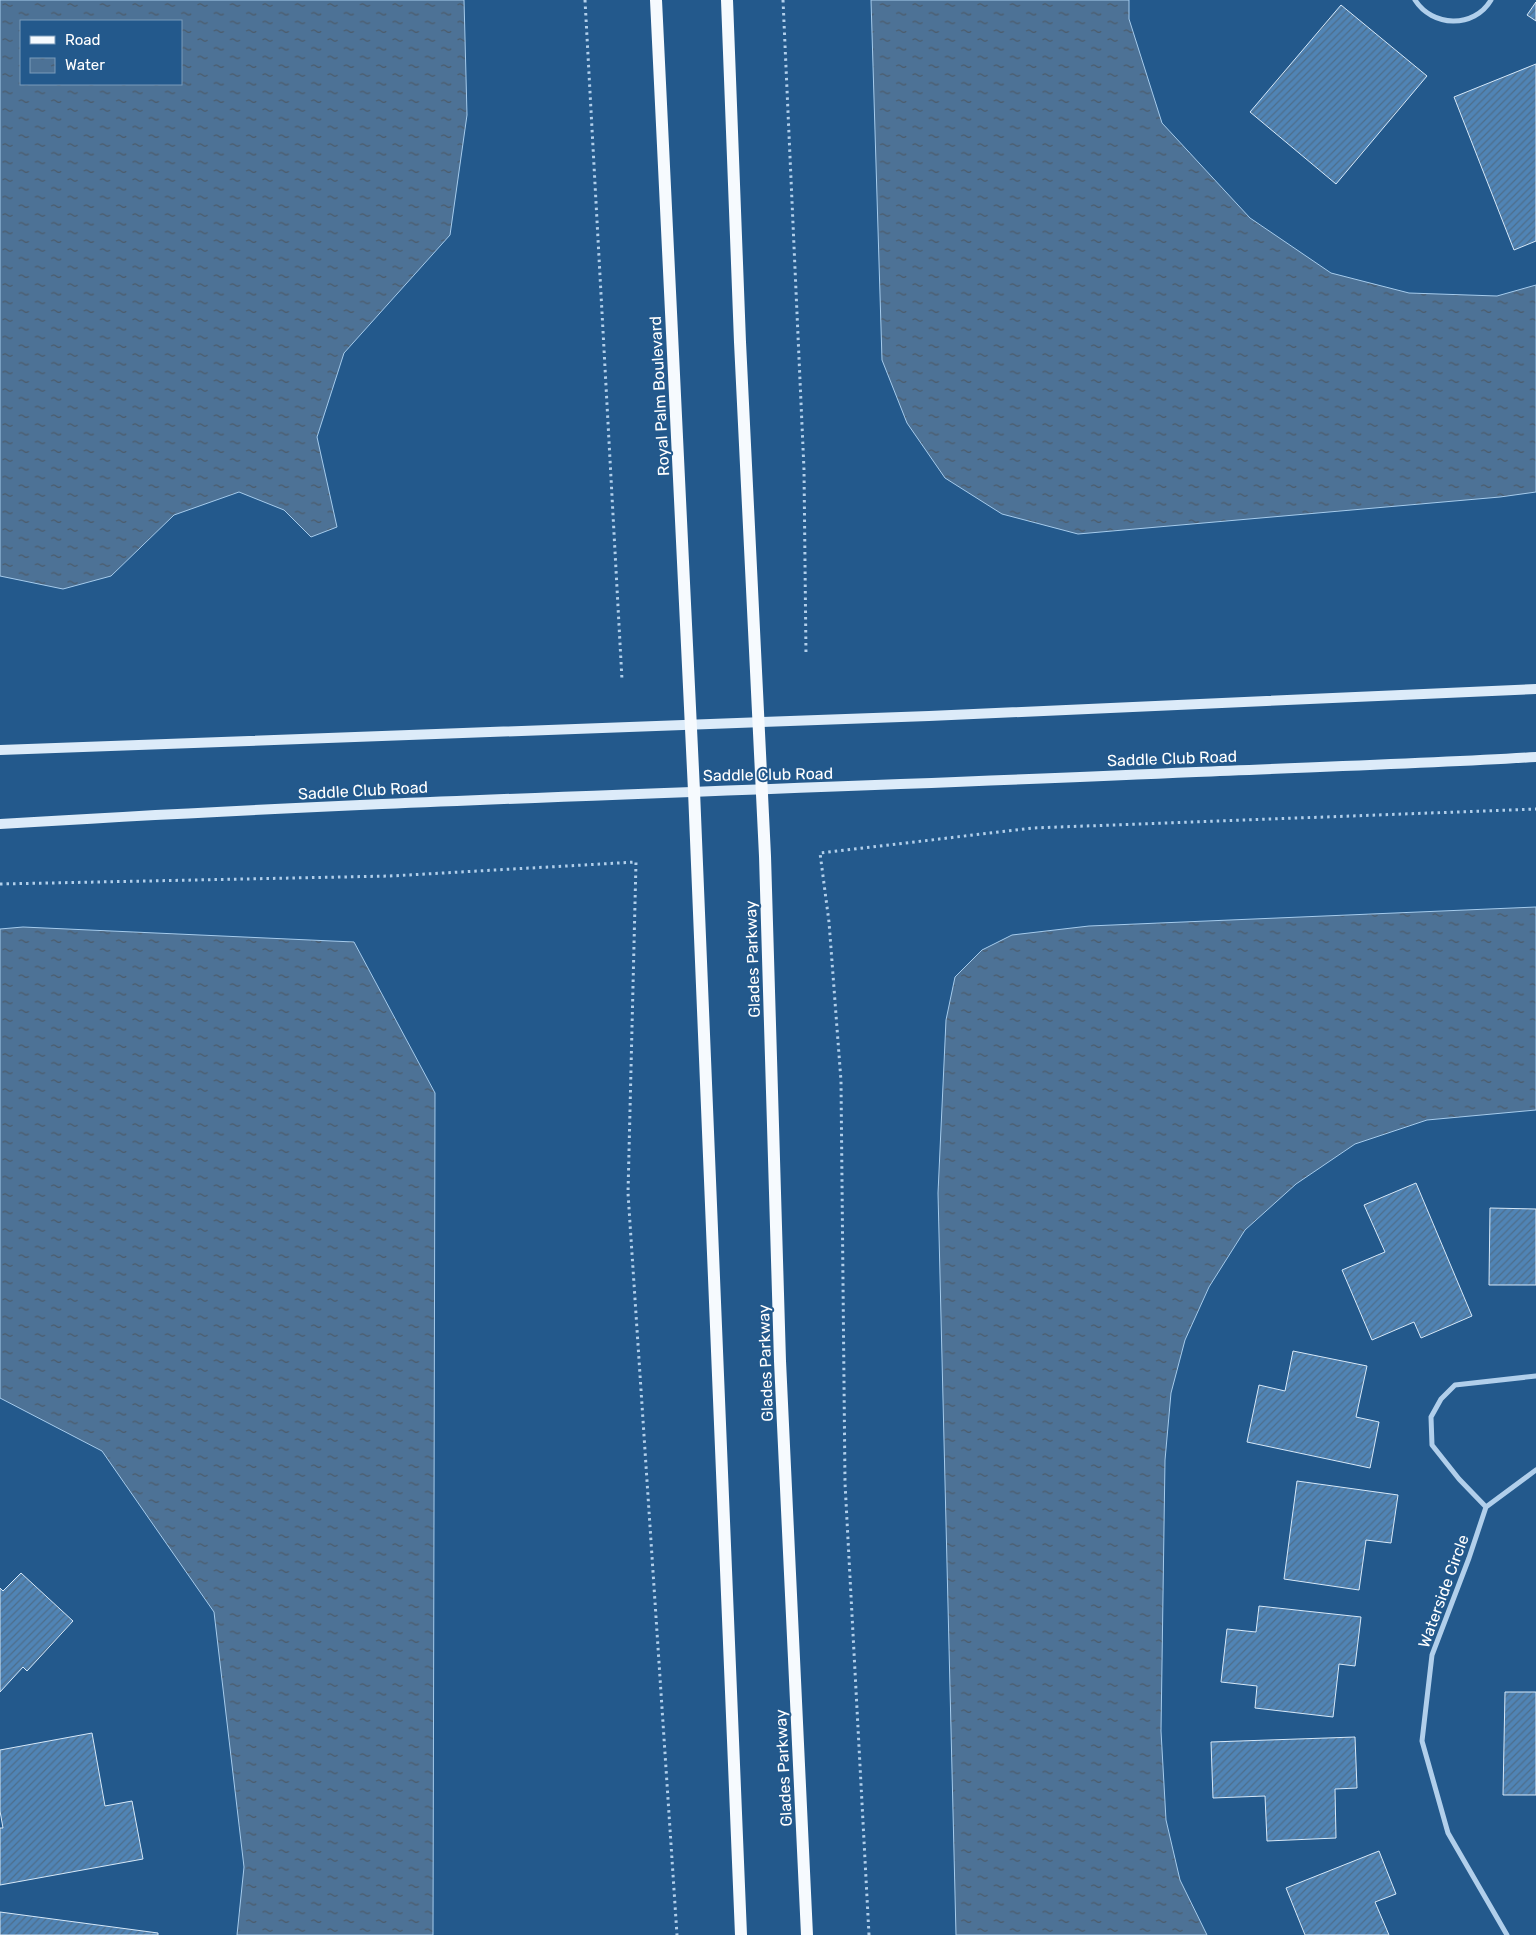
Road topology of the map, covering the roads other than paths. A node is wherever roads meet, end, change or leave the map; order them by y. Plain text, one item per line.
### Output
1 (656, 0) edge
2 (727, 0) edge
3 (1415, 0) edge
4 (1491, 0) edge
5 (1536, 689) edge
6 (759, 722) junction
7 (690, 725) junction
8 (0, 750) edge
9 (1536, 757) edge
10 (762, 790) junction
11 (694, 791) junction
12 (0, 824) edge
13 (1536, 1376) edge
14 (1536, 1470) edge
15 (1486, 1507) junction
16 (741, 1935) edge
17 (807, 1935) edge
18 (1506, 1935) edge

1 - 7 main road, Royal Palm Boulevard
2 - 6 main road
3 - 4 street
5 - 6 street
6 - 7 street
6 - 10 main road
7 - 8 street
7 - 11 main road, Royal Palm Boulevard
9 - 10 street, Saddle Club Road
10 - 11 street, Saddle Club Road
10 - 17 main road, Glades Parkway
11 - 12 street, Saddle Club Road
11 - 16 main road
13 - 15 street
14 - 15 street
15 - 18 street, Waterside Circle

